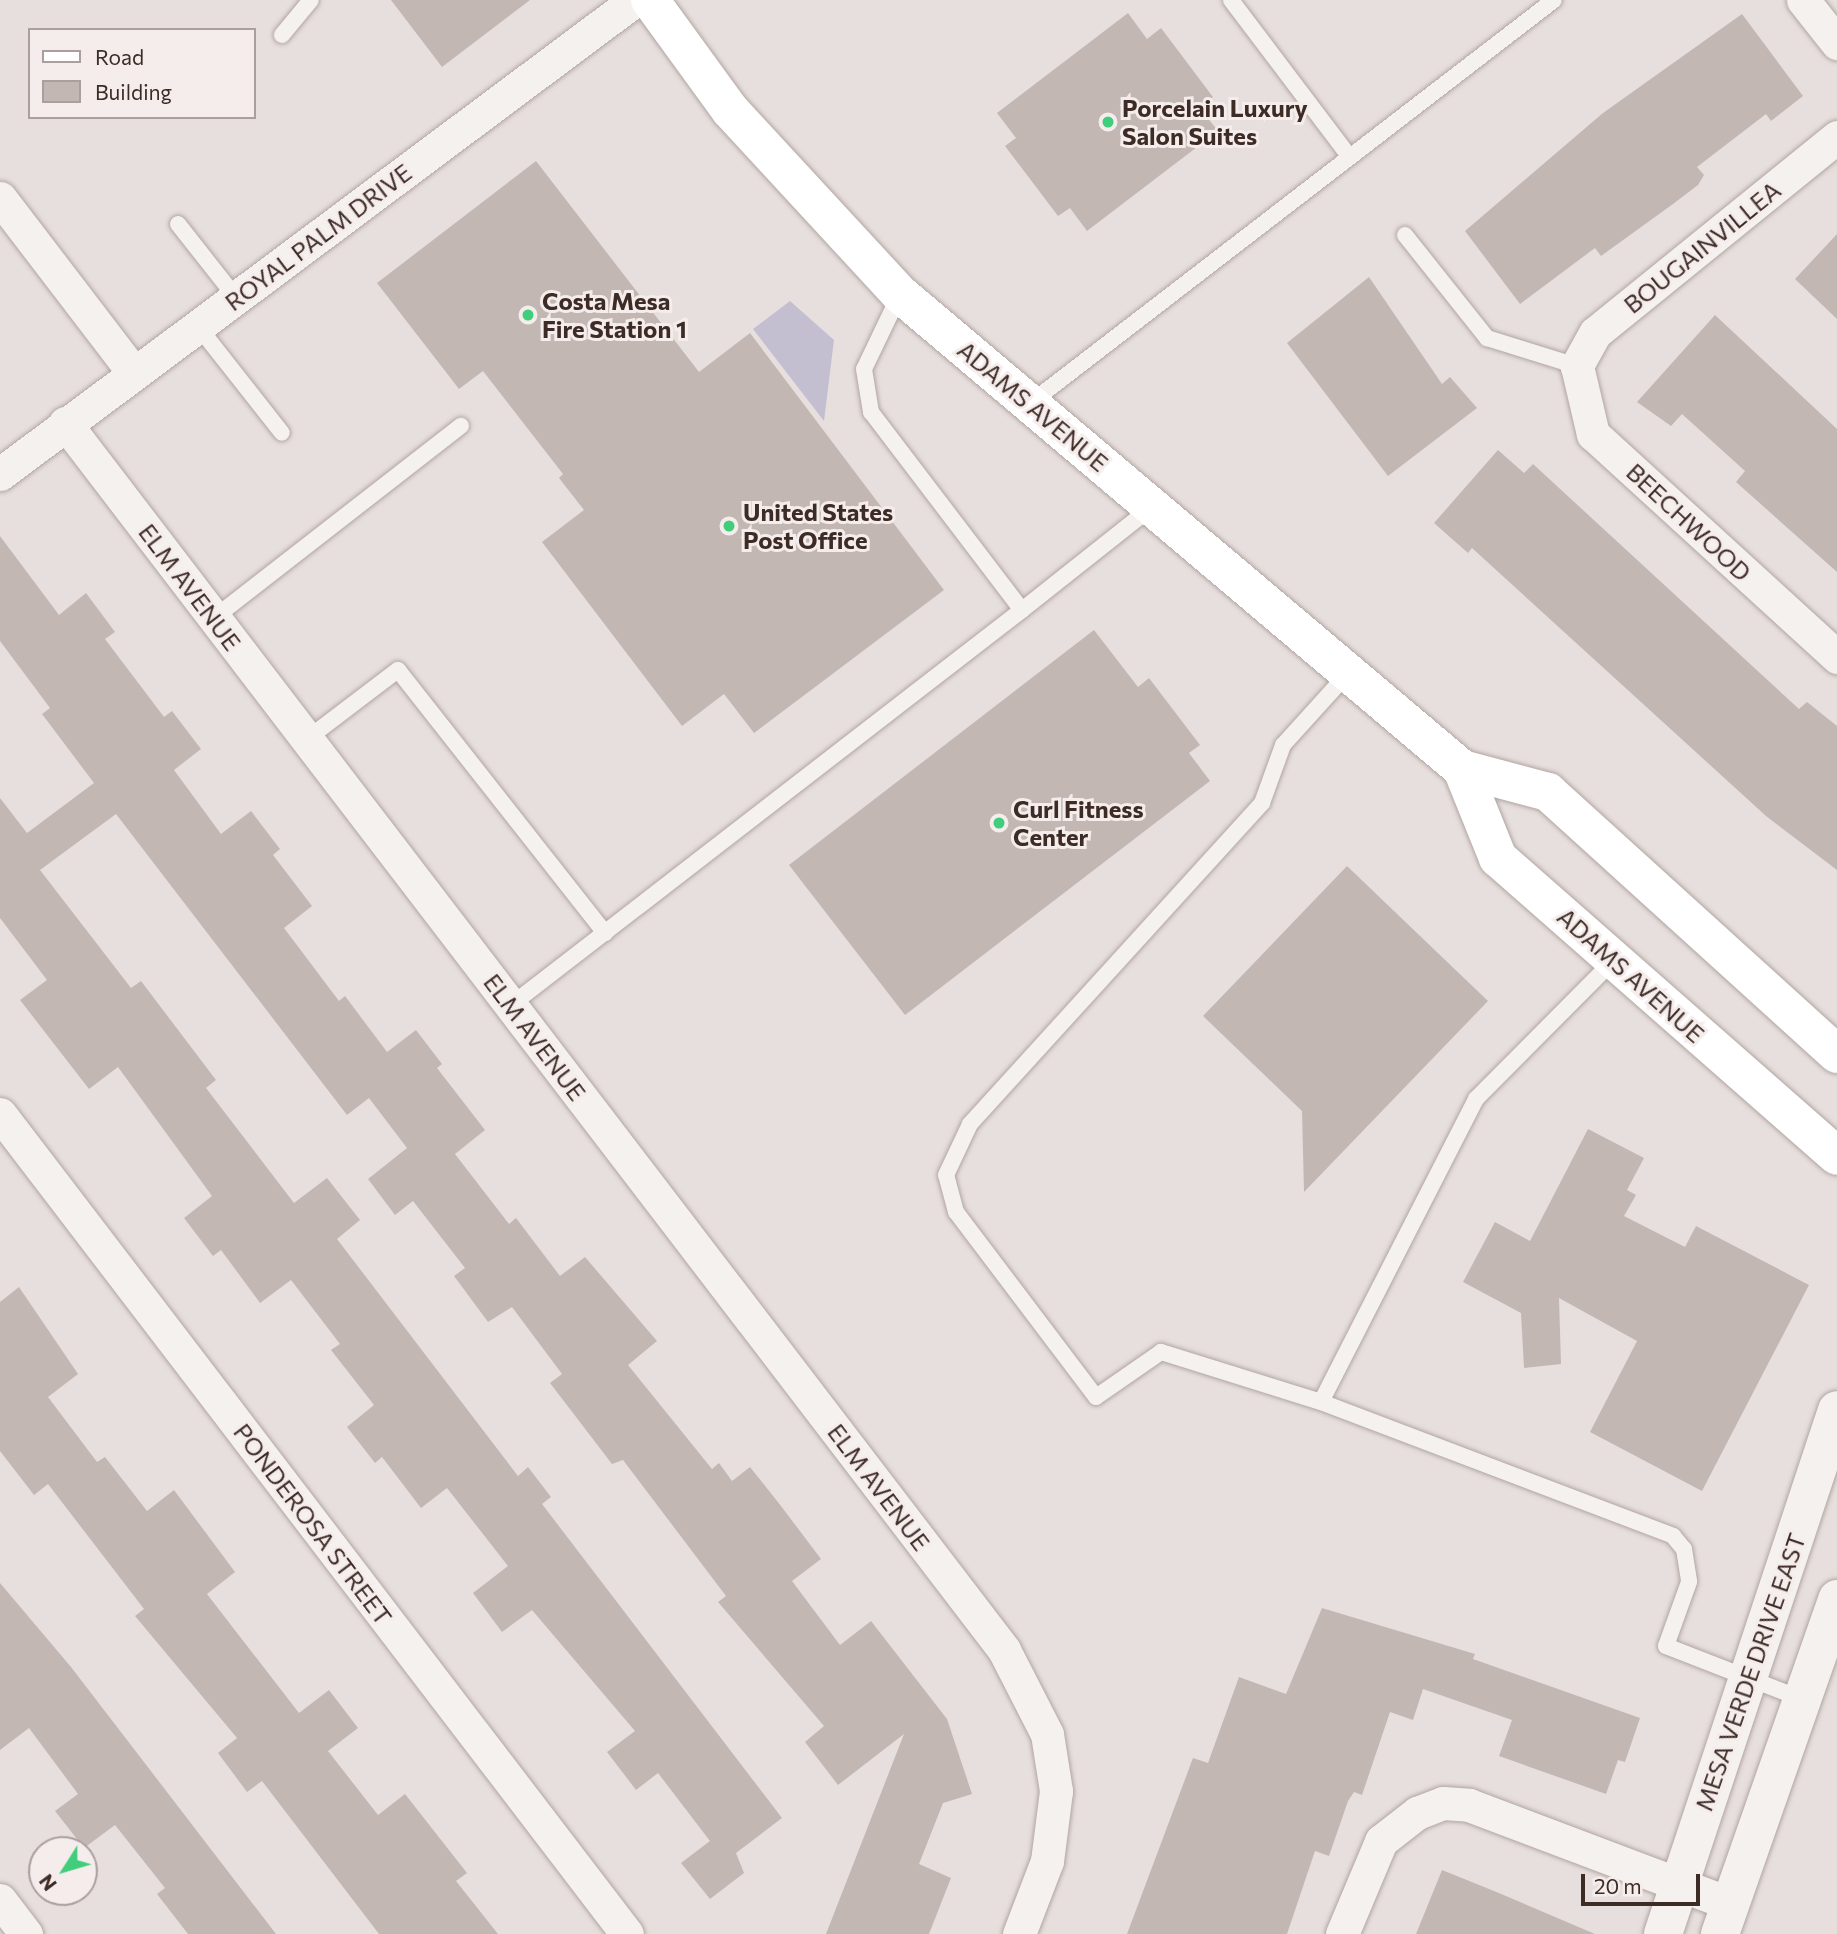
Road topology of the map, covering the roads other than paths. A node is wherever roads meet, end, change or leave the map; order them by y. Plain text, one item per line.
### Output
1 (311, 0) edge
2 (635, 0) edge
3 (650, 0) edge
4 (1231, 0) edge
5 (1554, 0) edge
6 (1803, 0) edge
7 (282, 34) dead end
8 (1837, 43) edge
9 (1837, 137) edge
10 (1349, 156) junction
11 (0, 198) edge
12 (178, 224) dead end
13 (1405, 235) dead end
14 (900, 294) junction
15 (237, 299) junction
16 (197, 325) junction
17 (1577, 366) junction
18 (133, 372) junction
19 (1029, 404) junction
20 (65, 423) junction
21 (461, 426) dead end
22 (282, 433) dead end
23 (0, 474) edge
24 (1154, 505) junction
25 (1022, 610) junction
26 (214, 618) junction
27 (1837, 657) edge
28 (1348, 673) junction
29 (307, 738) junction
30 (1462, 769) junction
31 (605, 933) junction
32 (1615, 959) junction
33 (511, 1005) junction
34 (1837, 1054) edge
35 (0, 1114) edge
36 (1837, 1156) edge
37 (1321, 1402) junction
38 (1837, 1410) edge
39 (1837, 1599) edge
40 (1748, 1677) junction
41 (1802, 1699) junction
42 (1679, 1885) junction
43 (0, 1900) edge
44 (1726, 1919) edge
45 (26, 1934) edge
46 (627, 1934) edge
47 (1020, 1934) edge
48 (1342, 1934) edge
49 (1663, 1934) edge

1 - 7 lane
2 - 15 street, ROYAL PALM DRIVE
3 - 14 main road, ADAMS AVENUE
4 - 10 lane
5 - 10 lane
6 - 8 street
9 - 17 street, BOUGAINVILLEA
10 - 19 lane
11 - 18 street
12 - 15 lane
13 - 17 lane
14 - 19 main road, ADAMS AVENUE
14 - 25 lane
15 - 16 street, ROYAL PALM DRIVE
16 - 18 street, ROYAL PALM DRIVE
16 - 22 lane
17 - 27 street, BEECHWOOD
18 - 20 street, ROYAL PALM DRIVE
19 - 24 main road, ADAMS AVENUE
20 - 23 street, ROYAL PALM DRIVE
20 - 26 street, ELM AVENUE
21 - 26 lane
24 - 25 lane
24 - 28 main road, ADAMS AVENUE
25 - 31 lane
26 - 29 street, ELM AVENUE
28 - 30 main road, ADAMS AVENUE
28 - 37 lane
29 - 31 lane
29 - 33 street, ELM AVENUE
30 - 32 main road, ADAMS AVENUE
30 - 34 main road, ADAMS AVENUE
31 - 33 lane
32 - 36 main road, ADAMS AVENUE
32 - 37 lane
33 - 47 street, ELM AVENUE
35 - 46 street, PONDEROSA STREET
37 - 40 lane
38 - 40 street, MESA VERDE DRIVE EAST
39 - 41 street
40 - 41 lane
40 - 42 street, MESA VERDE DRIVE EAST
41 - 44 street
42 - 44 street
42 - 48 street
42 - 49 street, MESA VERDE DRIVE EAST
43 - 45 street

